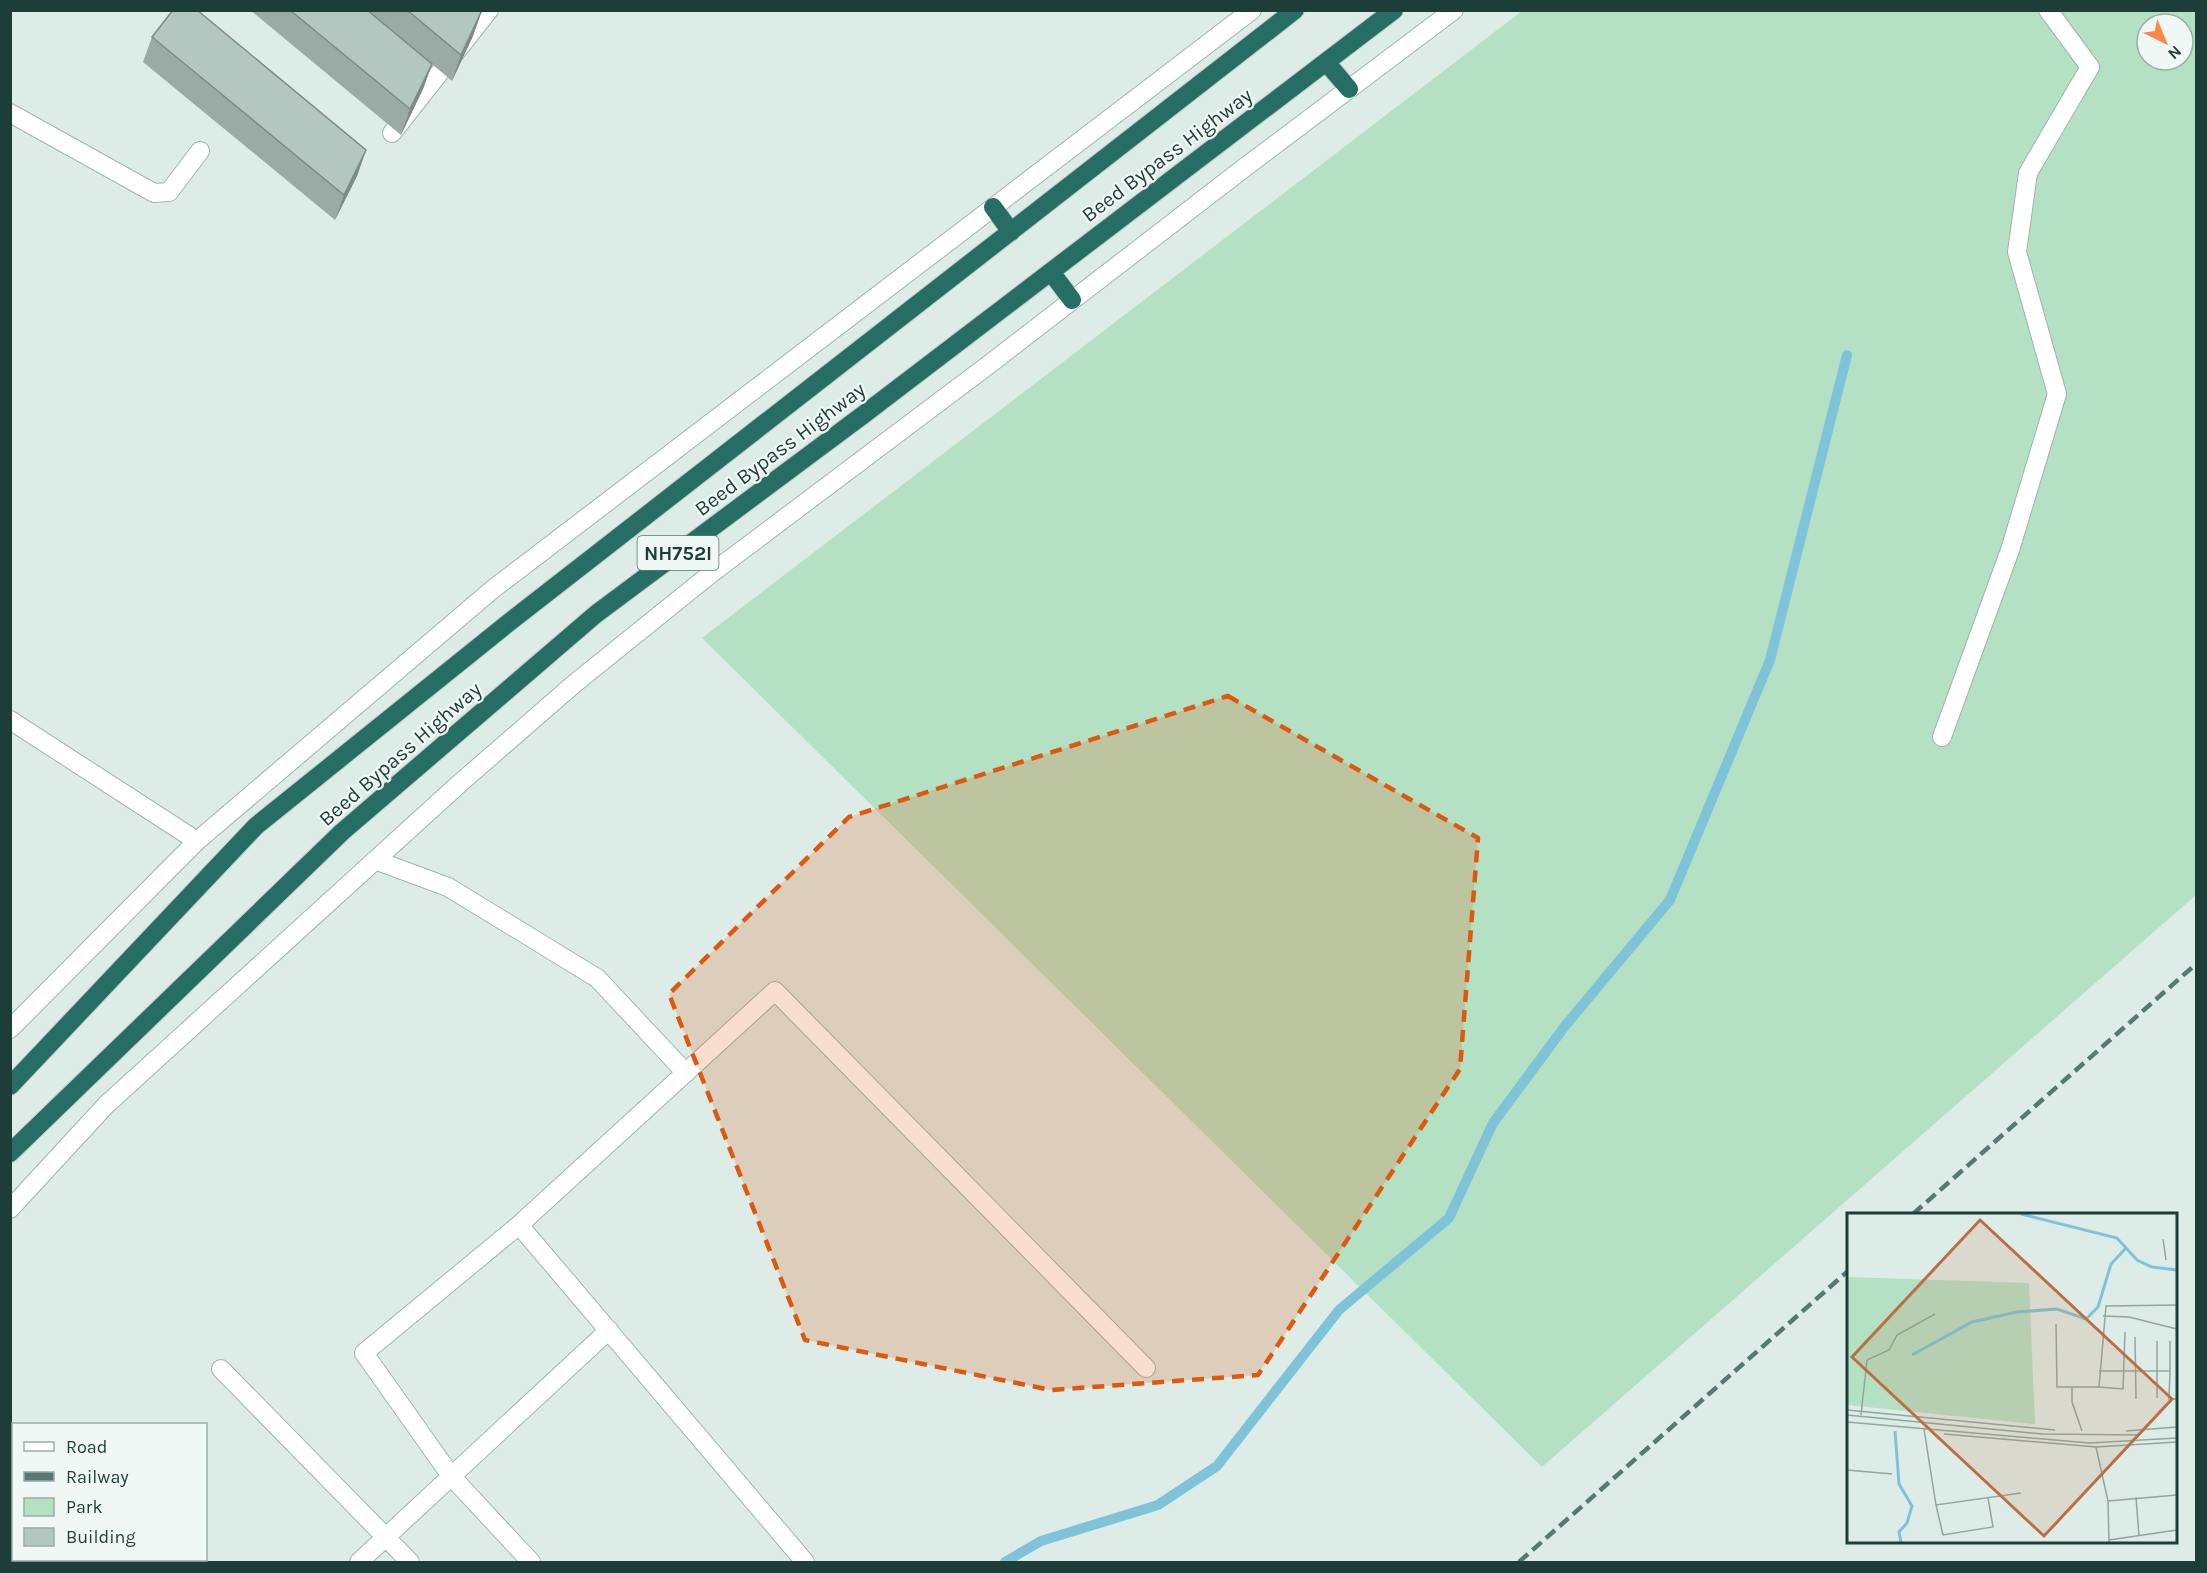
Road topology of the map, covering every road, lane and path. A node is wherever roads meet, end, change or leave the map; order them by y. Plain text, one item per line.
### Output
1 (489, 10) edge
2 (1252, 10) edge
3 (1295, 10) edge
4 (1394, 10) edge
5 (1454, 10) edge
6 (2048, 10) edge
7 (1326, 62) junction
8 (1349, 89) junction
9 (10, 113) edge
10 (392, 132) dead end
11 (200, 151) dead end
12 (993, 207) junction
13 (1011, 232) junction
14 (1051, 272) junction
15 (1072, 300) junction
16 (10, 720) edge
17 (1942, 737) dead end
18 (197, 841) junction
19 (375, 860) junction
20 (10, 1029) edge
21 (686, 1073) junction
22 (10, 1086) edge
23 (10, 1153) edge
24 (10, 1209) edge
25 (519, 1225) junction
26 (609, 1330) junction
27 (1146, 1368) dead end
28 (221, 1369) dead end
29 (451, 1476) junction
30 (386, 1538) junction
31 (359, 1563) edge
32 (410, 1563) edge
33 (531, 1563) edge
34 (805, 1563) edge

1 - 10 street
2 - 12 street
3 - 13 highway, Beed Bypass Highway / NH752I
4 - 7 highway, Beed Bypass Highway / NH752I
5 - 8 street
6 - 17 street
7 - 8 highway
7 - 14 highway, Beed Bypass Highway / NH752I
8 - 15 street
9 - 11 street
12 - 13 highway
12 - 18 street
13 - 22 highway, Beed Bypass Highway / NH752I
14 - 15 highway
14 - 23 highway, Beed Bypass Highway / NH752I
15 - 19 street
16 - 18 street
18 - 20 street
19 - 21 street
19 - 24 street
21 - 25 street
21 - 27 street
25 - 26 street
25 - 29 street
26 - 29 street
26 - 34 street
28 - 30 street
29 - 30 street
29 - 33 street
30 - 31 street
30 - 32 street

